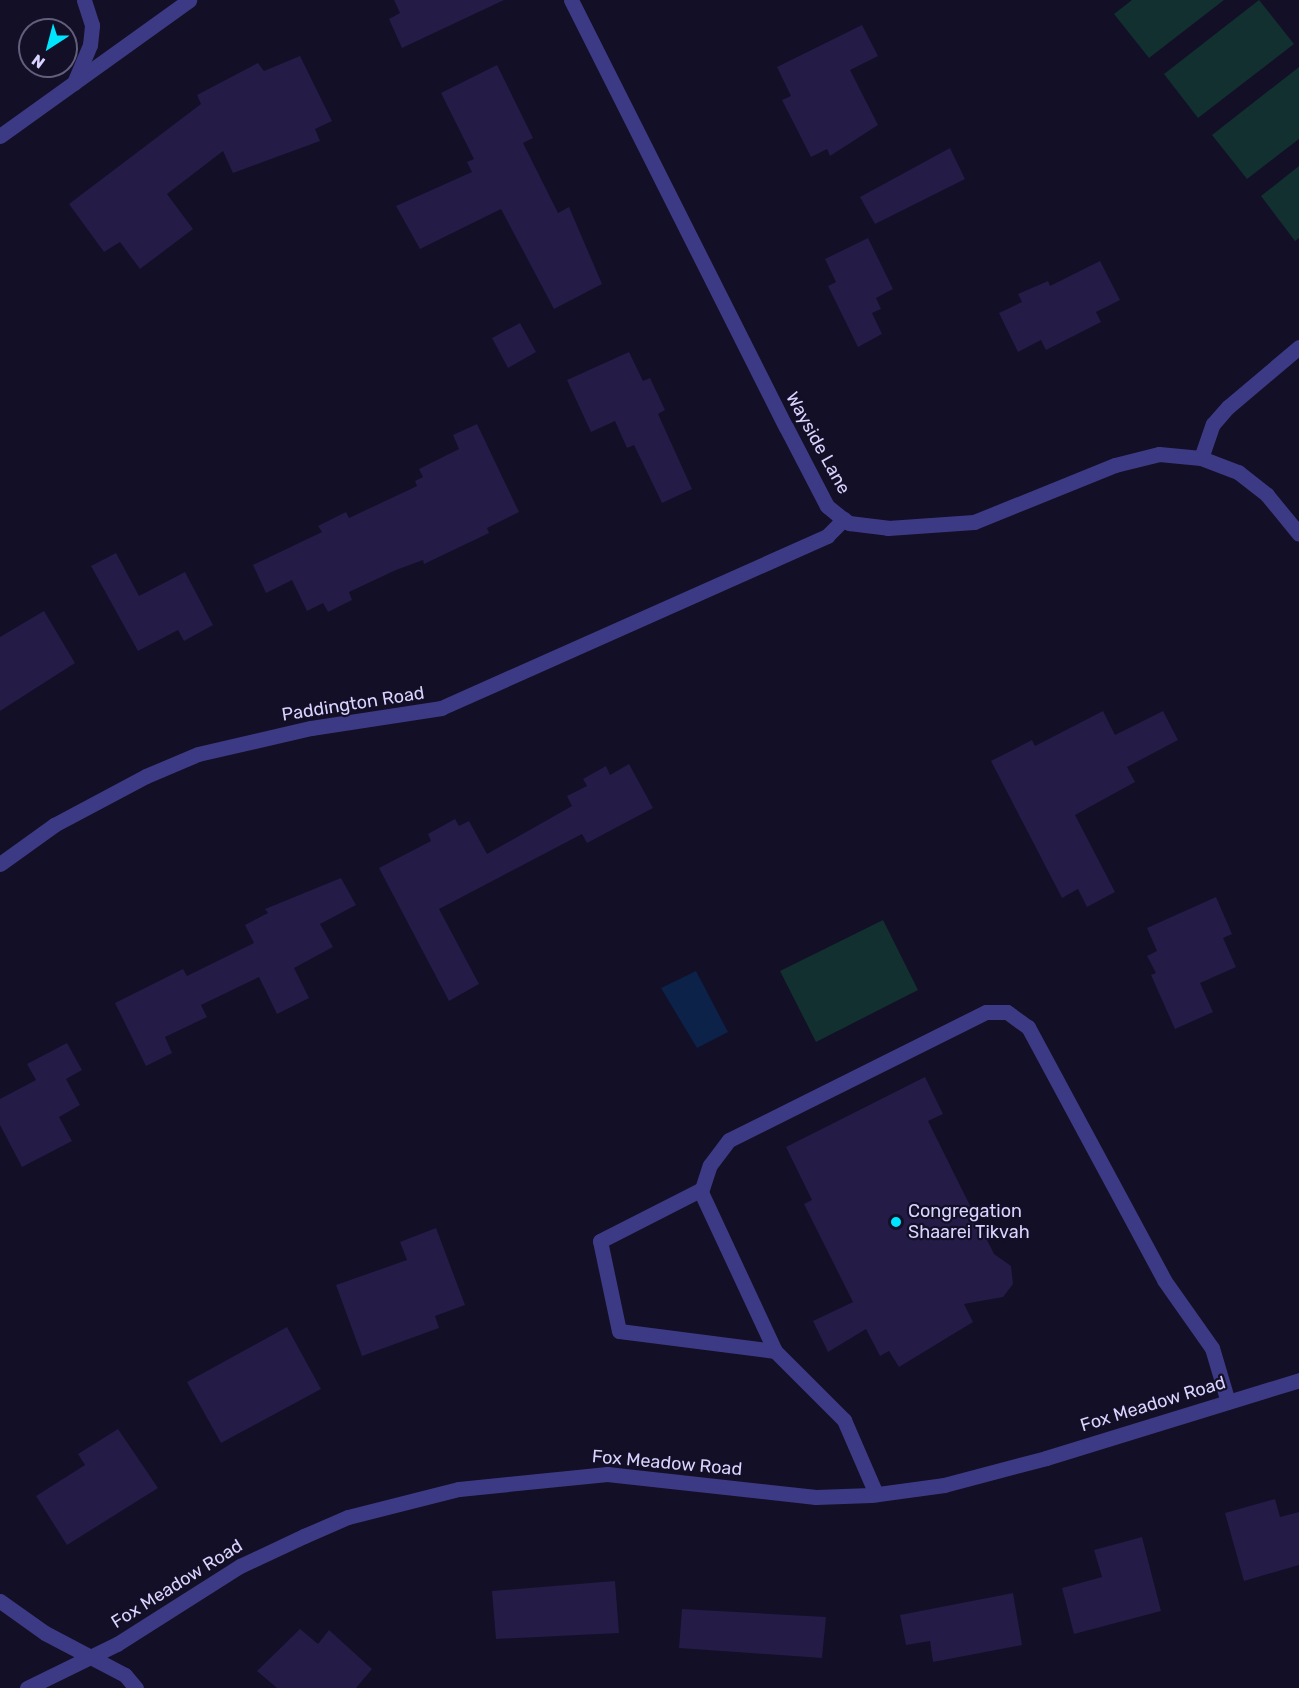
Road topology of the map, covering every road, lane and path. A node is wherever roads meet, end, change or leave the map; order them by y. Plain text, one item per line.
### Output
1 (84, 0) edge
2 (189, 0) edge
3 (571, 0) edge
4 (74, 83) junction
5 (0, 136) edge
6 (1299, 347) edge
7 (1201, 458) junction
8 (844, 519) junction
9 (1299, 534) edge
10 (0, 864) edge
11 (701, 1192) junction
12 (775, 1352) junction
13 (1299, 1380) edge
14 (1228, 1402) junction
15 (876, 1494) junction
16 (0, 1601) edge
17 (92, 1658) junction
18 (27, 1688) edge
19 (136, 1688) edge

1 - 4 street
2 - 4 street
3 - 8 street, Wayside Lane
4 - 5 street
6 - 7 street
7 - 8 street, Wayside Lane
7 - 9 street, Wayside Lane
8 - 10 street, Paddington Road
11 - 12 street
11 - 12 street
11 - 14 street
12 - 15 street
13 - 14 street, Fox Meadow Road
14 - 15 street, Fox Meadow Road
15 - 17 street, Fox Meadow Road
16 - 17 street
17 - 18 street, Fox Meadow Road
17 - 19 street

